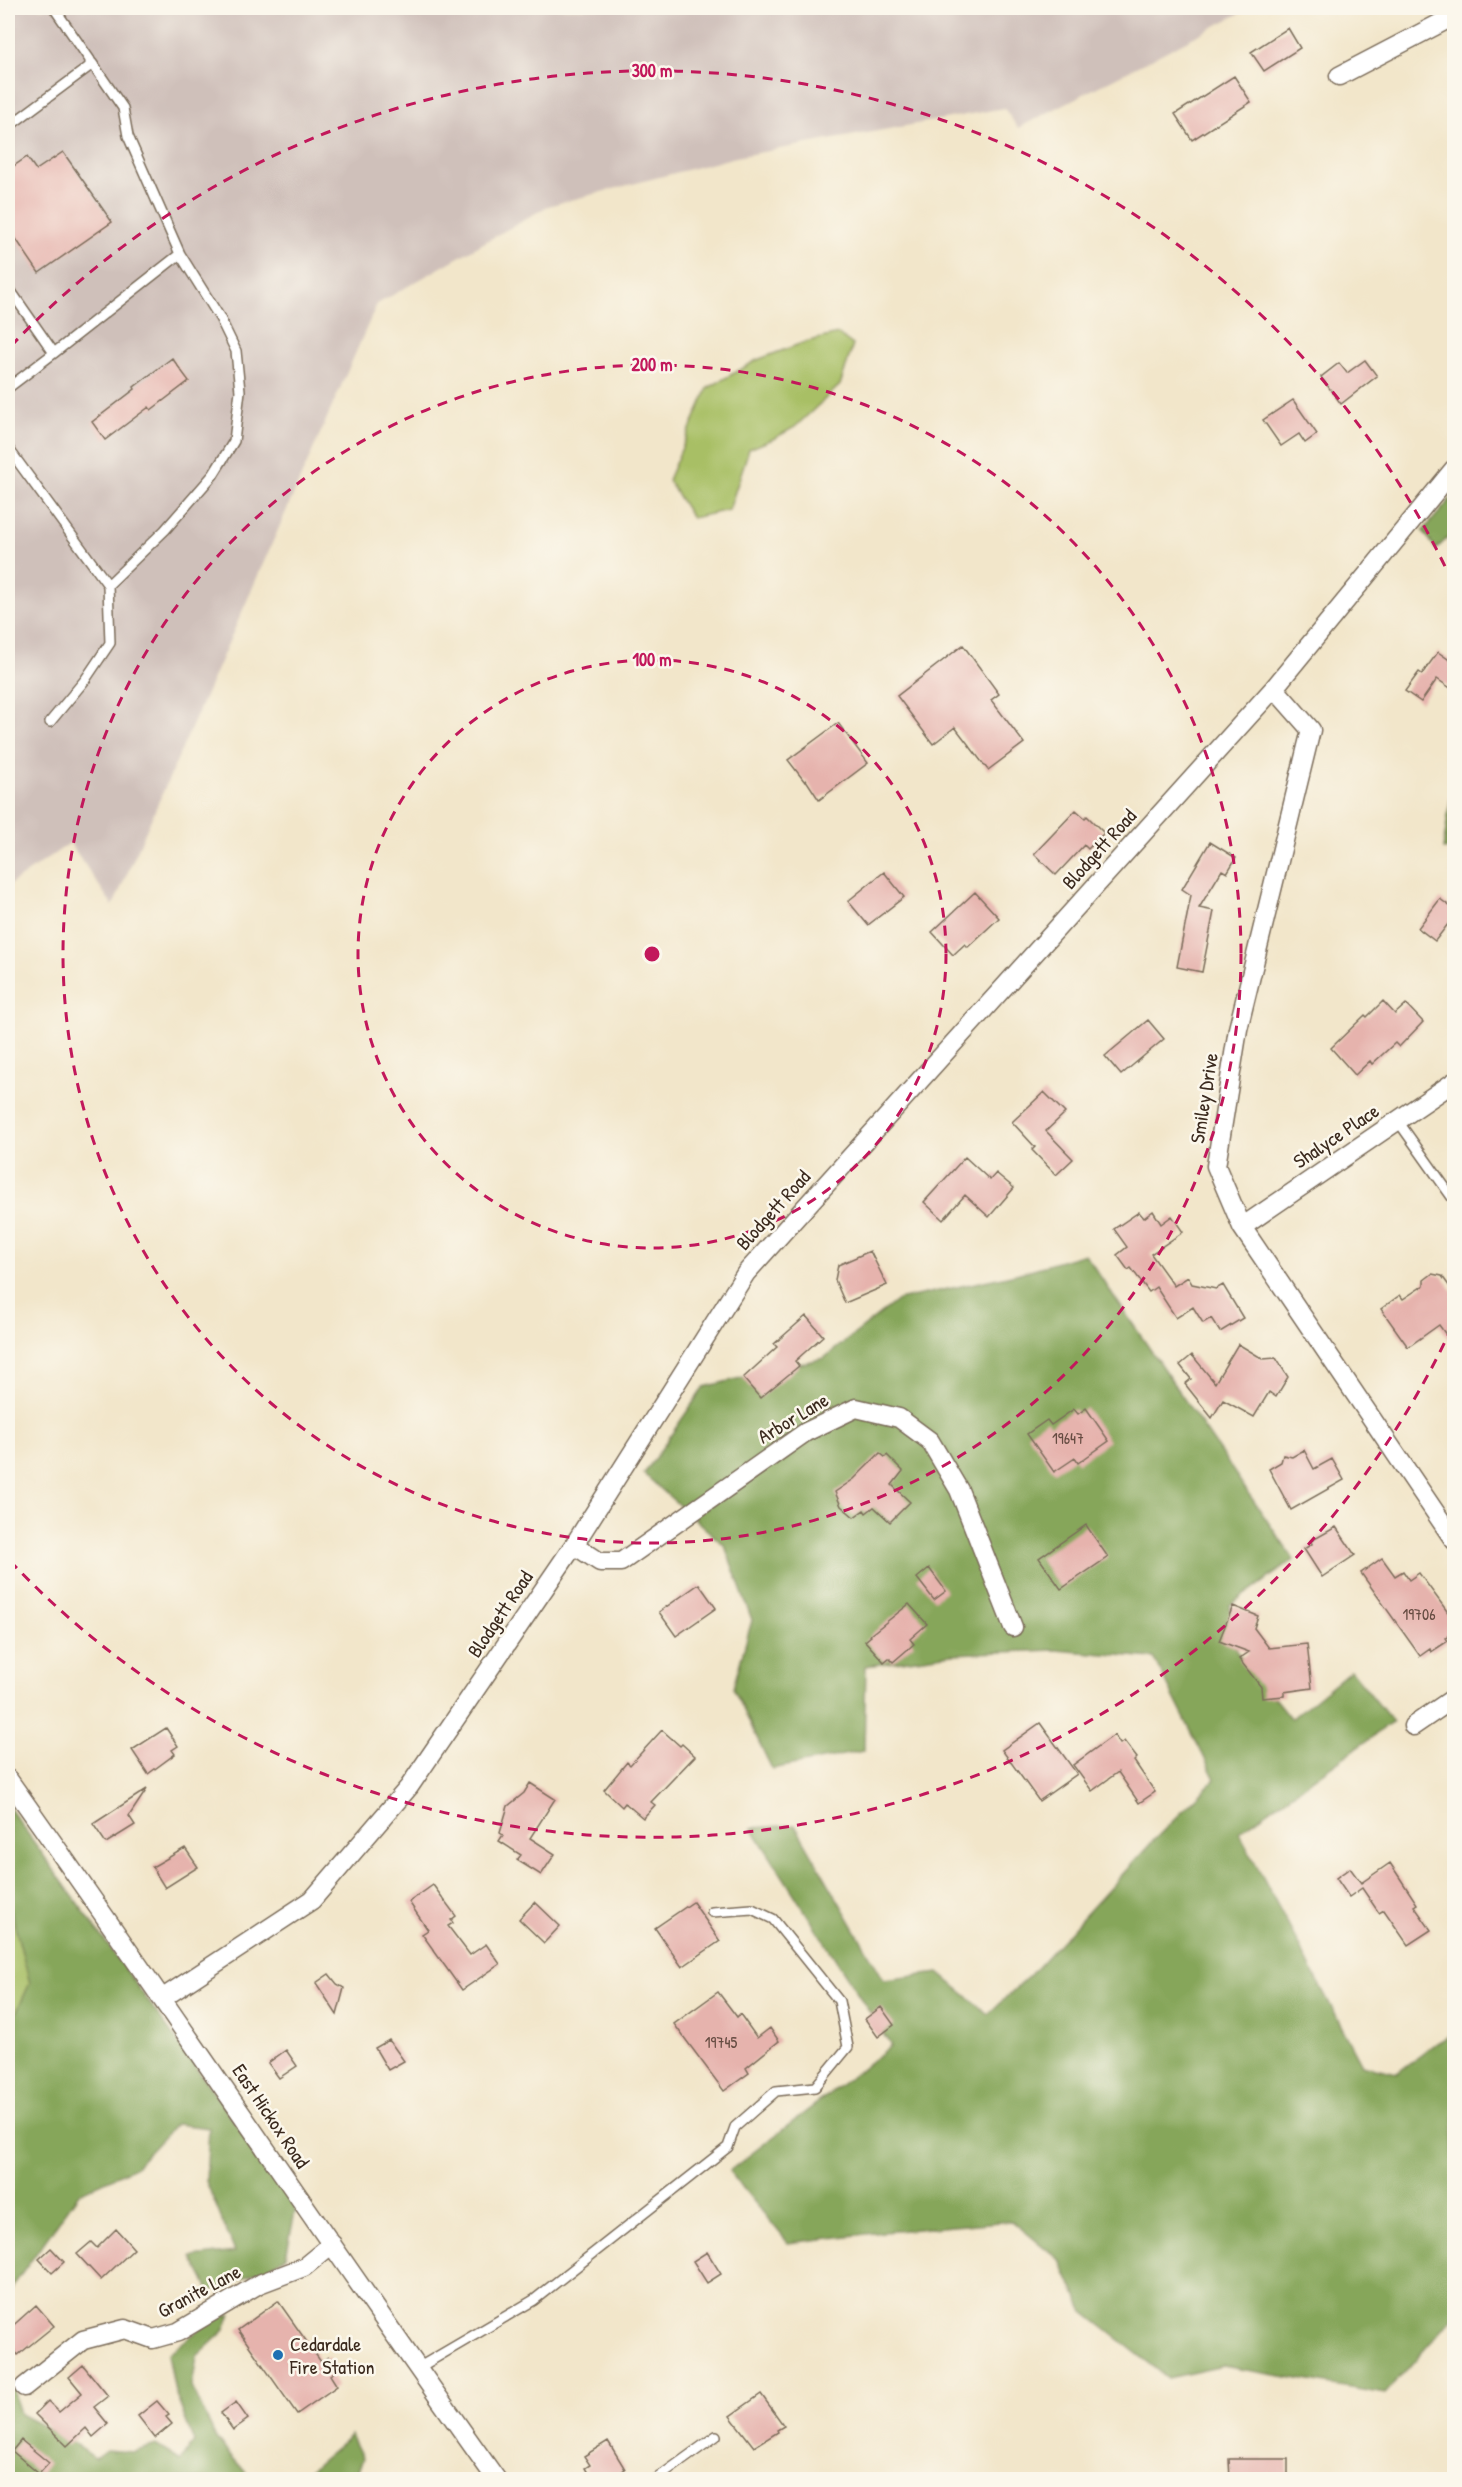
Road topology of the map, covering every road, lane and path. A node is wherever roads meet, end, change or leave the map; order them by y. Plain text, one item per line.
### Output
1 (54, 8) edge
2 (1455, 16) edge
3 (92, 63) junction
4 (1338, 76) dead end
5 (8, 127) edge
6 (180, 254) junction
7 (8, 287) edge
8 (54, 353) junction
9 (8, 388) edge
10 (8, 448) edge
11 (1455, 469) edge
12 (108, 585) junction
13 (1274, 688) junction
14 (50, 722) dead end
15 (1455, 1082) edge
16 (1398, 1121) junction
17 (1455, 1200) edge
18 (1242, 1227) junction
19 (1455, 1540) edge
20 (574, 1545) junction
21 (1013, 1627) dead end
22 (1455, 1698) edge
23 (1413, 1726) dead end
24 (8, 1779) edge
25 (712, 1912) dead end
26 (163, 1998) junction
27 (332, 2244) junction
28 (418, 2368) junction
29 (24, 2387) dead end
30 (716, 2436) dead end
31 (497, 2480) edge
32 (655, 2480) edge

1 - 3 lane
2 - 4 street
3 - 5 lane
3 - 6 lane
6 - 8 lane
6 - 12 lane
7 - 8 lane
8 - 9 lane
10 - 12 lane
11 - 13 street, Blodgett Road
12 - 14 lane
13 - 18 street, Smiley Drive
13 - 20 street, Blodgett Road
15 - 16 street, Shalyce Place
16 - 17 lane
16 - 18 street, Shalyce Place
18 - 19 street, Smiley Drive
20 - 21 street, Arbor Lane
20 - 26 street, Blodgett Road
22 - 23 street
24 - 26 street, East Hickox Road
25 - 28 lane
26 - 27 street, East Hickox Road
27 - 28 street, East Hickox Road
27 - 29 street, Granite Lane
28 - 31 street, East Hickox Road
30 - 32 lane

